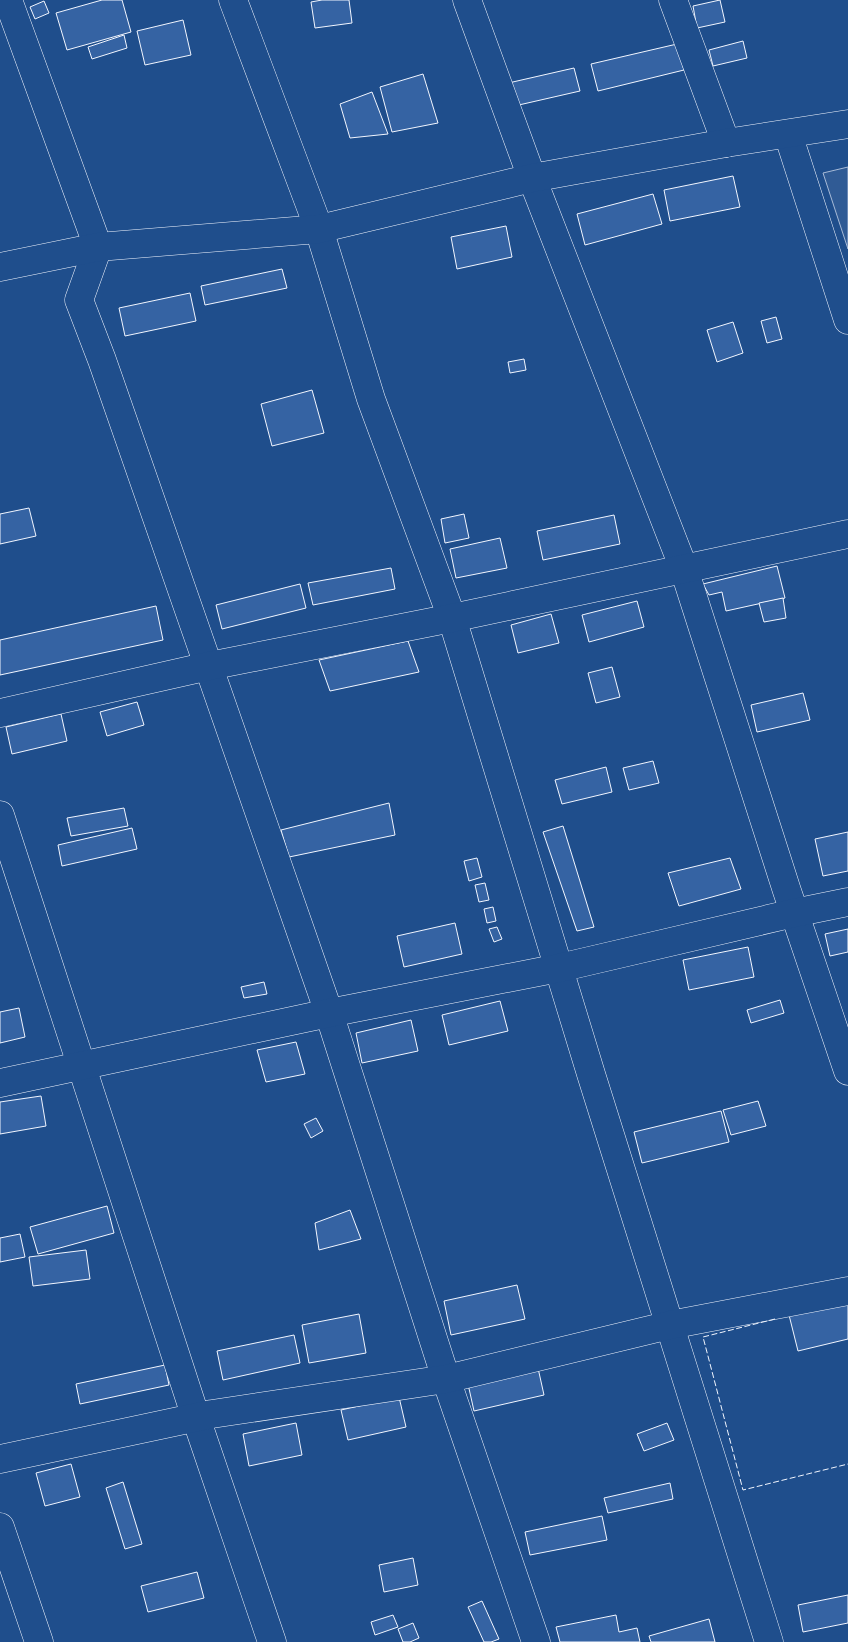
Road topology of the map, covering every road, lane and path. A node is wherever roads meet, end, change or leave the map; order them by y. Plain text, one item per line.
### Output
1 (8, 0) edge
2 (233, 0) edge
3 (468, 0) edge
4 (673, 0) edge
5 (848, 124) edge
6 (788, 134) junction
7 (726, 143) junction
8 (532, 178) junction
9 (319, 230) junction
10 (98, 247) junction
11 (0, 267) edge
12 (848, 320) edge
13 (848, 534) edge
14 (684, 569) junction
15 (452, 618) junction
16 (208, 666) junction
17 (0, 713) edge
18 (0, 814) edge
19 (848, 902) edge
20 (794, 913) junction
21 (559, 968) junction
22 (329, 1013) junction
23 (82, 1066) junction
24 (848, 1071) edge
25 (0, 1084) edge
26 (848, 1291) edge
27 (670, 1325) junction
28 (446, 1379) junction
29 (196, 1418) junction
30 (0, 1459) edge
31 (0, 1527) edge
32 (39, 1642) edge
33 (272, 1642) edge
34 (536, 1642) edge
35 (769, 1642) edge

1 - 10 street
2 - 9 street
3 - 8 street
4 - 7 street
5 - 6 street
6 - 7 street
6 - 12 street
7 - 8 street
8 - 9 street
8 - 14 street
9 - 10 street
9 - 15 street
10 - 11 street
10 - 16 street
13 - 14 street
14 - 15 street
14 - 20 street
15 - 16 street
15 - 21 street
16 - 17 street
16 - 22 street
18 - 23 street
19 - 20 street
20 - 21 street
20 - 24 street
21 - 22 street
21 - 27 street
22 - 23 street
22 - 28 street
23 - 25 street
23 - 29 street
26 - 27 street
27 - 28 street
27 - 35 street
28 - 29 street
28 - 34 street
29 - 30 street
29 - 33 street
31 - 32 street

